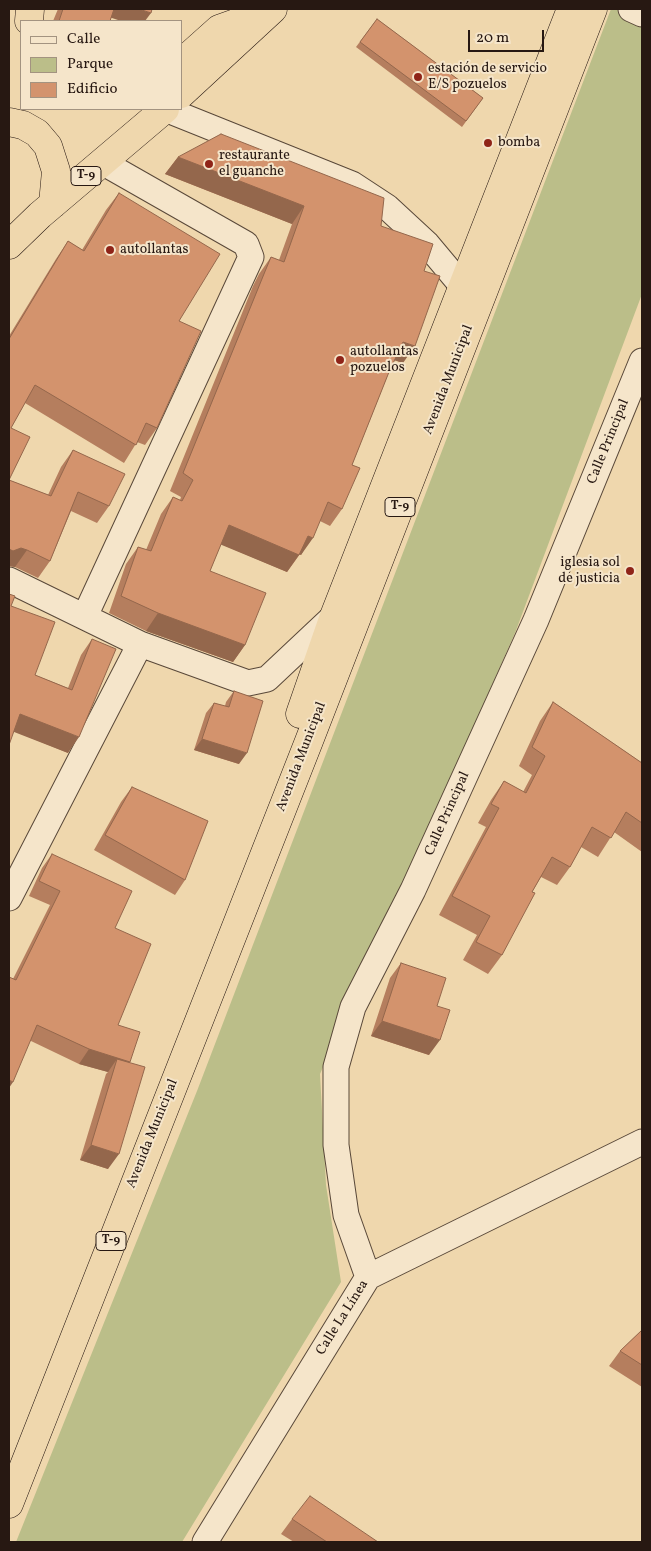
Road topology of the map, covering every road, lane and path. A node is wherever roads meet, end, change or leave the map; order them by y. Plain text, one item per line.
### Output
1 (571, 9) edge
2 (593, 9) edge
3 (631, 9) edge
4 (271, 11) edge
5 (642, 14) edge
6 (182, 62) edge
7 (182, 93) edge
8 (164, 110) edge
9 (167, 110) edge
10 (9, 122) edge
11 (102, 162) junction
12 (53, 204) junction
13 (9, 245) edge
14 (463, 287) junction
15 (642, 361) edge
16 (9, 580) edge
17 (85, 616) junction
18 (334, 616) junction
19 (140, 644) junction
20 (9, 898) edge
21 (197, 1002) junction
22 (642, 1142) edge
23 (368, 1277) junction
24 (14, 1467) edge
25 (9, 1504) edge
26 (205, 1542) edge

1 - 14 highway, Avenida Municipal / T-9
2 - 21 highway, Avenida Municipal / T-9
3 - 5 street
4 - 6 highway
4 - 7 highway
8 - 11 highway, T-9
9 - 14 street
10 - 12 highway, T-9
11 - 12 highway, T-9
11 - 17 street
12 - 13 highway, T-9
14 - 18 highway, Avenida Municipal / T-9
15 - 23 street, Calle Principal
16 - 17 street
17 - 19 street
18 - 19 street
18 - 21 highway, Avenida Municipal / T-9
19 - 20 street
21 - 24 highway, Avenida Municipal / T-9
22 - 23 street, Calle La Línea
23 - 26 street, Calle La Línea
24 - 25 highway, Avenida Municipal / T-9

